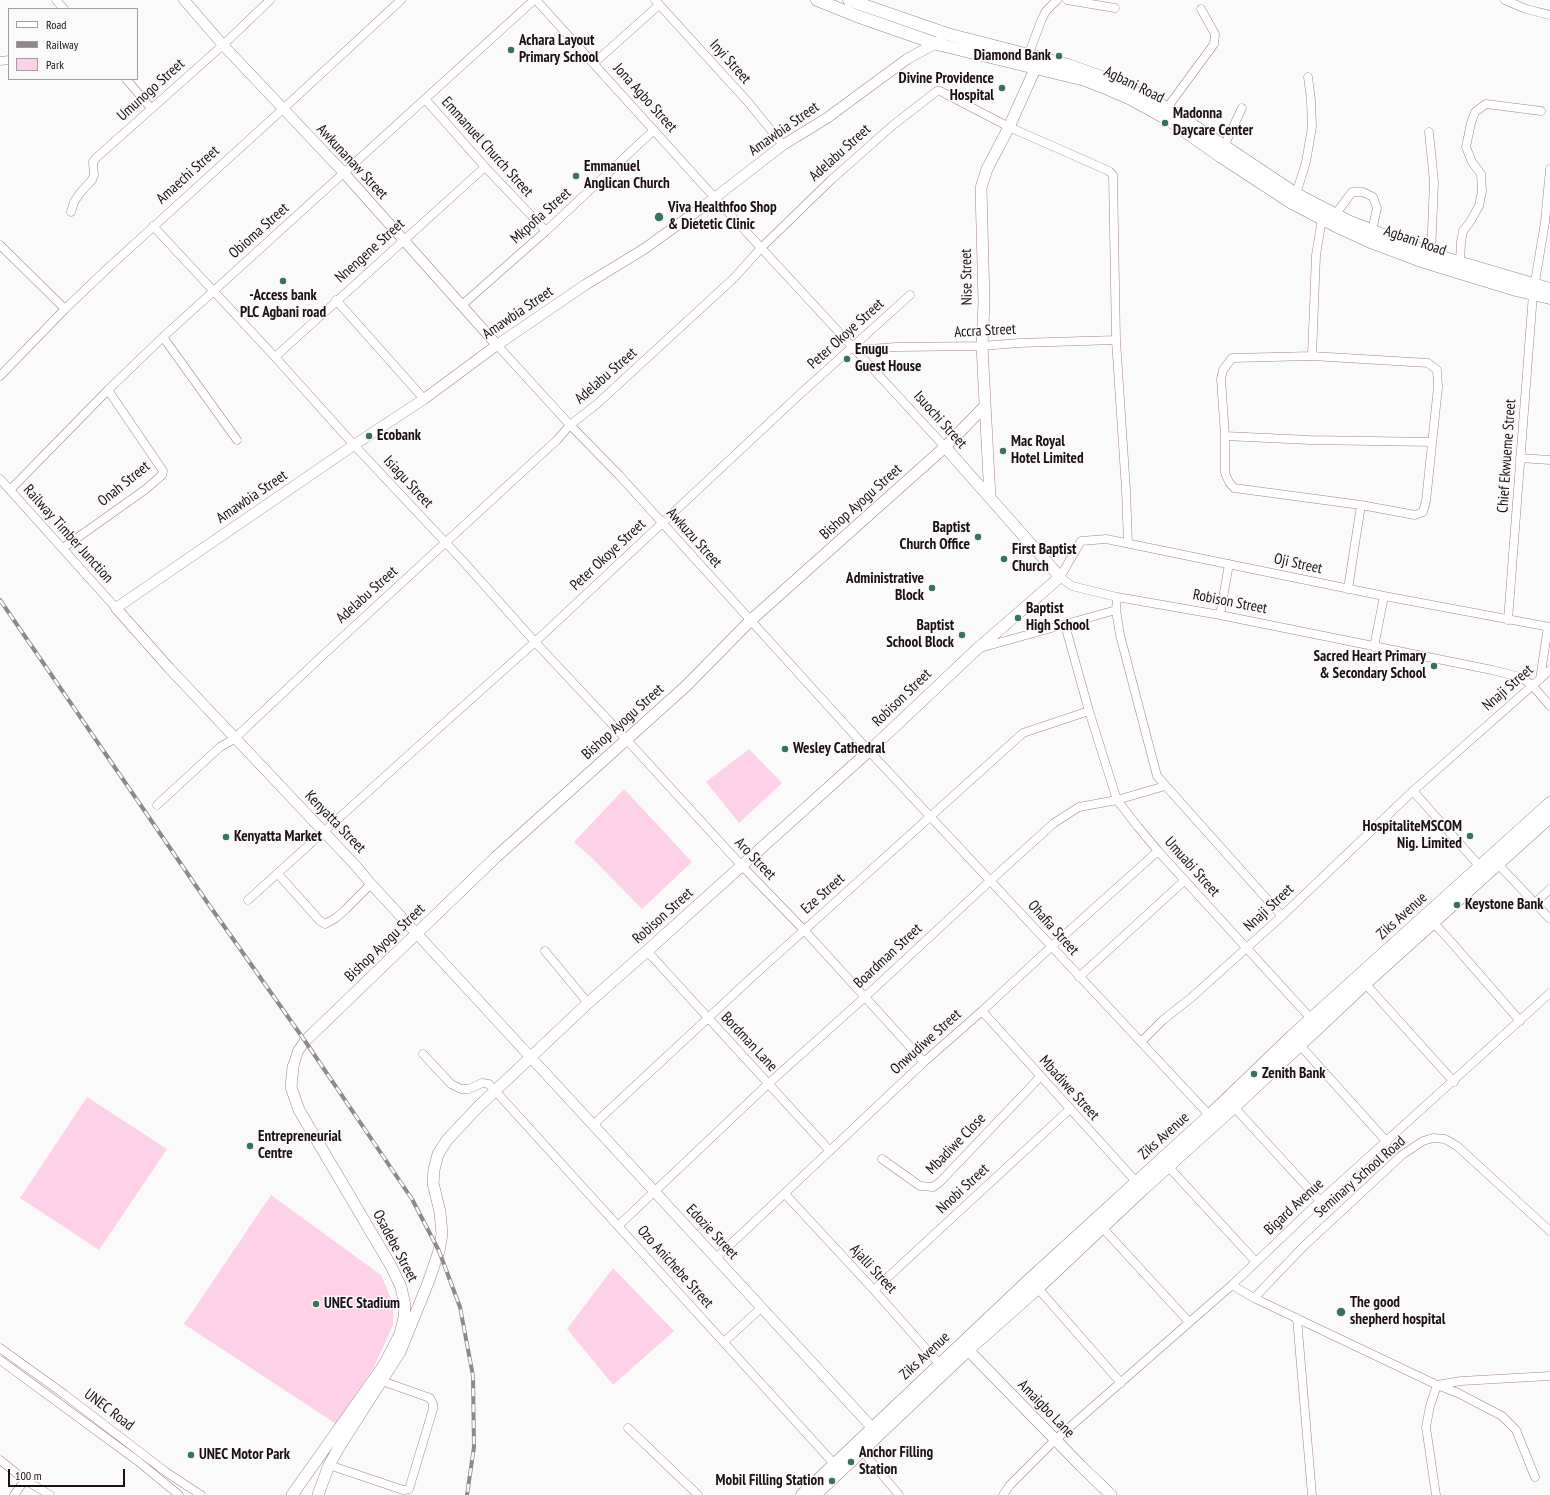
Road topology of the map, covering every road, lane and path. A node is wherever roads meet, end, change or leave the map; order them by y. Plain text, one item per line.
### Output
1 (56, 0) edge
2 (184, 0) edge
3 (270, 0) edge
4 (400, 0) edge
5 (535, 0) edge
6 (817, 0) edge
7 (849, 0) edge
8 (1057, 0) edge
9 (1066, 0) edge
10 (1505, 0) edge
11 (657, 3) edge
12 (63, 8) edge
13 (1115, 8) dead end
14 (1201, 9) dead end
15 (1550, 15) edge
16 (947, 34) junction
17 (937, 44) junction
18 (223, 45) junction
19 (1028, 56) junction
20 (1038, 63) junction
21 (594, 64) junction
22 (1308, 77) dead end
23 (127, 80) edge
24 (425, 99) junction
25 (151, 108) junction
26 (1167, 108) junction
27 (1242, 108) dead end
28 (283, 109) junction
29 (1541, 112) dead end
30 (1009, 127) junction
31 (654, 130) junction
32 (1429, 132) dead end
33 (783, 145) junction
34 (1224, 146) junction
35 (485, 167) junction
36 (1550, 169) edge
37 (344, 173) junction
38 (1296, 194) junction
39 (715, 198) junction
40 (71, 212) dead end
41 (1335, 215) junction
42 (1322, 219) junction
43 (154, 226) junction
44 (546, 231) junction
45 (1372, 231) junction
46 (403, 240) junction
47 (0, 246) edge
48 (762, 247) junction
49 (1431, 254) junction
50 (1460, 263) junction
51 (1534, 289) junction
52 (1550, 289) edge
53 (214, 292) junction
54 (910, 295) dead end
55 (1550, 298) edge
56 (336, 300) junction
57 (462, 305) junction
58 (65, 309) junction
59 (163, 337) junction
60 (1116, 340) junction
61 (497, 345) junction
62 (982, 346) junction
63 (854, 348) junction
64 (1312, 356) junction
65 (275, 357) junction
66 (0, 376) edge
67 (108, 390) junction
68 (424, 399) junction
69 (984, 407) junction
70 (570, 424) junction
71 (1225, 436) junction
72 (237, 440) dead end
73 (1432, 442) junction
74 (354, 445) junction
75 (945, 447) junction
76 (1520, 458) junction
77 (1550, 460) edge
78 (0, 479) edge
79 (10, 490) junction
80 (990, 498) junction
81 (1361, 505) junction
82 (662, 523) junction
83 (445, 543) junction
84 (1128, 543) junction
85 (63, 548) junction
86 (1229, 564) junction
87 (1060, 577) junction
88 (1348, 589) junction
89 (1384, 596) junction
90 (1117, 597) junction
91 (116, 608) junction
92 (1116, 610) junction
93 (1220, 615) junction
94 (751, 620) junction
95 (1508, 620) junction
96 (1065, 625) junction
97 (1549, 627) edge
98 (535, 642) junction
99 (1374, 647) junction
100 (976, 650) junction
101 (1550, 670) edge
102 (1540, 679) junction
103 (1532, 685) junction
104 (1550, 706) edge
105 (1089, 711) junction
106 (234, 739) junction
107 (626, 739) junction
108 (869, 751) junction
109 (1165, 786) junction
110 (1413, 791) junction
111 (1117, 800) junction
112 (1550, 803) edge
113 (157, 805) dead end
114 (930, 817) junction
115 (1550, 817) edge
116 (324, 833) junction
117 (1158, 851) junction
118 (1495, 861) junction
119 (740, 865) junction
120 (1484, 871) junction
121 (278, 874) junction
122 (990, 880) junction
123 (1185, 880) junction
124 (371, 884) junction
125 (1550, 889) edge
126 (248, 900) dead end
127 (1535, 903) junction
128 (1282, 916) junction
129 (1430, 919) junction
130 (1550, 919) edge
131 (804, 930) junction
132 (417, 933) junction
133 (1051, 946) junction
134 (1246, 948) junction
135 (545, 951) dead end
136 (647, 951) junction
137 (1079, 977) junction
138 (1362, 979) junction
139 (1550, 993) edge
140 (865, 997) junction
141 (588, 1003) junction
142 (982, 1011) junction
143 (708, 1018) junction
144 (1520, 1021) junction
145 (1315, 1023) junction
146 (305, 1041) joint
147 (1296, 1041) junction
148 (1141, 1042) junction
149 (423, 1054) dead end
150 (530, 1058) junction
151 (924, 1062) junction
152 (293, 1068) joint
153 (1040, 1077) junction
154 (1454, 1082) junction
155 (768, 1084) junction
156 (495, 1091) junction
157 (1234, 1107) junction
158 (1070, 1109) junction
159 (1213, 1119) junction
160 (593, 1125) junction
161 (1387, 1142) junction
162 (830, 1151) junction
163 (882, 1159) dead end
164 (1165, 1163) junction
165 (1139, 1186) junction
166 (654, 1191) junction
167 (785, 1194) junction
168 (1320, 1201) junction
169 (1099, 1224) junction
170 (618, 1226) junction
171 (1550, 1231) edge
172 (716, 1258) junction
173 (1256, 1262) junction
174 (1033, 1284) junction
175 (1232, 1285) junction
176 (874, 1290) junction
177 (1254, 1298) junction
178 (405, 1306) junction
179 (761, 1308) junction
180 (418, 1311) junction
181 (1297, 1318) junction
182 (1189, 1322) junction
183 (724, 1342) junction
184 (964, 1347) junction
185 (0, 1348) edge
186 (0, 1360) edge
187 (943, 1367) junction
188 (1550, 1376) edge
189 (382, 1381) junction
190 (1121, 1384) junction
191 (1437, 1385) junction
192 (64, 1394) junction
193 (57, 1402) junction
194 (628, 1428) dead end
195 (875, 1431) junction
196 (1055, 1440) junction
197 (858, 1447) junction
198 (0, 1460) edge
199 (329, 1465) junction
200 (837, 1467) junction
201 (1535, 1477) dead end
202 (25, 1480) junction
203 (14, 1495) edge
204 (50, 1495) edge
205 (179, 1495) edge
206 (201, 1495) edge
207 (292, 1495) edge
208 (318, 1495) edge
209 (698, 1495) edge
210 (802, 1495) edge
211 (815, 1495) edge
212 (899, 1495) edge
213 (1003, 1495) edge
214 (1111, 1495) edge
215 (1312, 1495) edge
216 (1436, 1495) edge

1 - 12 street
2 - 18 street, Awkunanaw Street
3 - 18 street, Umunogo Street
4 - 28 street, Amaechi Street
5 - 21 street, Jona Agbo Street
5 - 24 street, Obioma Street
6 - 17 main road, Agbani Road
7 - 16 main road, Agbani Road
8 - 19 street
9 - 13 street
10 - 15 street
11 - 21 street
11 - 33 street, Inyi Street
14 - 26 street
16 - 17 street, Amawbia Street
16 - 19 main road, Agbani Road
17 - 20 main road, Agbani Road
17 - 33 street, Amawbia Street
18 - 25 street, Umunogo Street
18 - 28 street, Awkunanaw Street
19 - 20 main road, Agbani Road
20 - 26 main road, Agbani Road
20 - 30 main road, Nise Street
20 - 42 main road, Agbani Road
21 - 31 street, Jona Agbo Street
22 - 38 street
23 - 25 street
24 - 35 street, Emmanuel Church Street
24 - 37 street, Obioma Street
25 - 40 street, Umunogo Street
26 - 34 main road, Agbani Road
27 - 34 street
28 - 37 street, Awkunanaw Street
28 - 43 street, Amaechi Street
29 - 50 street
30 - 48 street, Adelabu Street
30 - 60 street
30 - 62 main road, Nise Street
31 - 39 street, Jona Agbo Street
31 - 44 street, Mkpofia Street
32 - 49 street
33 - 39 street, Amawbia Street
34 - 38 main road, Agbani Road
35 - 44 street, Emmanuel Church Street
35 - 46 street, Nnengene Street
36 - 51 street, Chief Ekwueme Street
37 - 46 street, Awkunanaw Street
37 - 53 street, Obioma Street
38 - 41 main road, Agbani Road
39 - 48 street, Isuochi Street
39 - 61 street, Amawbia Street
41 - 45 main road, Agbani Road
41 - 45 street
42 - 51 main road, Agbani Road
42 - 64 street
43 - 53 street, Isiagu Street
43 - 58 street, Amaechi Street
44 - 57 street, Mkpofia Street
45 - 49 main road, Agbani Road
46 - 56 street, Nnengene Street
46 - 57 street, Awkunanaw Street
47 - 58 street
48 - 63 street, Isuochi Street
48 - 70 street, Adelabu Street
49 - 50 main road, Agbani Road
50 - 51 main road, Agbani Road
51 - 52 main road, Agbani Road
51 - 55 main road, Agbani Road
51 - 76 street, Chief Ekwueme Street
53 - 59 street, Obioma Street
53 - 65 street, Isiagu Street
54 - 63 street, Peter Okoye Street
56 - 65 street, Nnengene Street
56 - 68 street
57 - 61 street, Awkunanaw Street
58 - 66 street, Amaechi Street
59 - 67 street, Obioma Street
59 - 72 street
60 - 62 street, Accra Street
60 - 84 street
61 - 68 street, Amawbia Street
61 - 70 street, Awkuzu Street
62 - 63 street, Accra Street
62 - 69 main road, Nise Street
63 - 75 street, Isuochi Street
63 - 82 street, Peter Okoye Street
64 - 71 street
64 - 73 street
65 - 74 street, Isiagu Street
67 - 79 street, Obioma Street
67 - 85 street, Onah Street
68 - 74 street, Amawbia Street
69 - 75 main road, Bishop Ayogu Street
69 - 80 main road, Nise Street
70 - 82 street, Awkuzu Street
70 - 83 street, Adelabu Street
71 - 73 street
71 - 81 street
73 - 81 street
74 - 83 street, Isiagu Street
74 - 91 street, Amawbia Street
75 - 80 main road, Isuochi Street
75 - 94 main road, Bishop Ayogu Street
76 - 77 street
76 - 95 street, Chief Ekwueme Street
78 - 79 street, Railway Timber Junction
79 - 85 street, Railway Timber Junction
80 - 87 main road, Isuochi Street
81 - 88 street
82 - 94 street, Awkuzu Street
82 - 98 street, Peter Okoye Street
83 - 98 street, Isiagu Street
83 - 106 street, Adelabu Street
84 - 86 street, Oji Street
84 - 87 street, Oji Street
85 - 91 street, Railway Timber Junction
86 - 88 street, Oji Street
86 - 93 street
87 - 90 street, Robison Street
87 - 100 main road, Robison Street
88 - 89 street, Oji Street
89 - 95 street, Oji Street
89 - 99 street
90 - 92 street
90 - 93 street, Robison Street
91 - 106 street, Kenyatta Street
92 - 96 street
92 - 109 street
93 - 99 street, Robison Street
94 - 107 main road, Bishop Ayogu Street
94 - 108 street, Awkuzu Street
95 - 97 street, Oji Street
96 - 100 street
96 - 105 street, Umuabi Street
97 - 102 street
98 - 107 street, Isiagu Street
98 - 116 street, Peter Okoye Street
99 - 103 street, Robison Street
100 - 108 main road, Robison Street
101 - 102 street, Nnaji Street
102 - 103 street, Nnaji Street
103 - 104 street
103 - 110 street, Nnaji Street
105 - 111 street, Umuabi Street
105 - 114 street, Eze Street
106 - 113 street, Adelabu Street
106 - 116 street, Kenyatta Street
107 - 119 street, Aro Street
107 - 132 main road, Bishop Ayogu Street
108 - 114 street, Ohafia Street
108 - 119 main road, Robison Street
109 - 111 street, Boardman Street
109 - 128 street
110 - 120 street
110 - 128 street, Nnaji Street
111 - 117 street, Umuabi Street
111 - 122 street, Boardman Street
112 - 118 main road, Ziks Avenue
114 - 122 street, Ohafia Street
114 - 131 street, Eze Street
115 - 118 main road, Ziks Avenue
116 - 121 street, Peter Okoye Street
116 - 124 street, Kenyatta Street
117 - 123 street, Umuabi Street
117 - 133 street, Onwudiwe Street
118 - 120 main road, Ziks Avenue
118 - 127 street
119 - 131 street, Aro Street
119 - 136 main road, Robison Street
120 - 129 main road, Ziks Avenue
121 - 124 street
121 - 126 street, Peter Okoye Street
122 - 133 street, Ohafia Street
122 - 140 street, Boardman Street
123 - 134 street, Umuabi Street
123 - 137 street
124 - 132 street, Kenyatta Street
125 - 127 street
127 - 130 street
128 - 134 street, Nnaji Street
129 - 138 main road, Ziks Avenue
129 - 144 street
131 - 140 street, Aro Street
131 - 143 street, Eze Street
132 - 146 main road, Bishop Ayogu Street
132 - 150 street, Kenyatta Street
133 - 137 street, Ohafia Street
133 - 142 street, Onwudiwe Street
134 - 145 street, Umuabi Street
134 - 148 street, Nnaji Street
135 - 141 street
136 - 141 main road, Robison Street
136 - 143 street, Bordman Lane
137 - 148 street, Ohafia Street
138 - 145 main road, Ziks Avenue
138 - 154 street
139 - 144 street, Bigard Avenue
140 - 151 street, Aro Street
140 - 155 street, Boardman Street
141 - 150 main road, Robison Street
142 - 151 street, Onwudiwe Street
142 - 153 street, Mbadiwe Street
143 - 155 street, Bordman Lane
143 - 160 street, Eze Street
144 - 154 street, Bigard Avenue
145 - 147 main road, Ziks Avenue
146 - 152 street, Bishop Ayogu Street
147 - 157 main road, Ziks Avenue
147 - 159 main road, Ziks Avenue
147 - 161 street
148 - 159 street, Ohafia Street
149 - 156 street
150 - 156 main road, Robison Street
150 - 160 street, Edozie Street
151 - 162 street, Onwudiwe Street
152 - 178 main road, Osadebe Street
153 - 158 street, Mbadiwe Street
153 - 163 street, Mbadiwe Close
154 - 161 street, Bigard Avenue
155 - 162 street, Bordman Lane
155 - 166 street, Boardman Street
156 - 170 street, Ozo Anichebe Street
156 - 180 main road, Osadebe Street
157 - 159 main road, Ziks Avenue
157 - 168 street
158 - 165 street, Mbadiwe Street
158 - 176 street, Nnobi Street
159 - 164 main road, Ziks Avenue
160 - 166 street, Edozie Street
161 - 168 street, Bigard Avenue
162 - 167 street, Onwudiwe Street
164 - 165 main road, Ziks Avenue
164 - 173 street
165 - 169 main road, Ziks Avenue
166 - 170 street, Boardman Street
166 - 172 street, Edozie Street
167 - 172 street, Onwudiwe Street
167 - 176 street, Ajalli Street
168 - 173 street, Bigard Avenue
169 - 174 main road, Ziks Avenue
169 - 182 street
170 - 183 street, Ozo Anichebe Street
171 - 177 street, Seminary School Road
172 - 179 street, Edozie Street
173 - 175 street, Bigard Avenue
174 - 184 main road, Ziks Avenue
174 - 190 street
175 - 177 street
175 - 182 street, Bigard Avenue
176 - 187 street, Ajalli Street
177 - 181 street
178 - 180 main road
178 - 207 main road, Osadebe Street
179 - 183 street
179 - 195 street, Edozie Street
180 - 189 main road, Osadebe Street
181 - 191 street
181 - 215 street
182 - 190 street, Bigard Avenue
183 - 200 street, Ozo Anichebe Street
184 - 187 main road, Ziks Avenue
184 - 196 main road, Amaigbo Lane
185 - 192 street, UNEC Road
186 - 193 street, UNEC Road
187 - 195 main road, Ziks Avenue
188 - 191 street
189 - 199 main road, Osadebe Street
189 - 199 street
190 - 196 street, Bigard Avenue
191 - 201 street
191 - 216 street
192 - 193 street
192 - 206 street, UNEC Road
193 - 205 street, UNEC Road
194 - 209 street
195 - 197 main road, Ziks Avenue
196 - 213 street, Bigard Avenue
196 - 214 main road, Amaigbo Lane
197 - 200 main road, Ziks Avenue
197 - 212 street
198 - 202 street
199 - 208 main road, Osadebe Street
200 - 210 main road, Ziks Avenue
200 - 211 main road, Ziks Avenue
202 - 203 street
202 - 204 street

